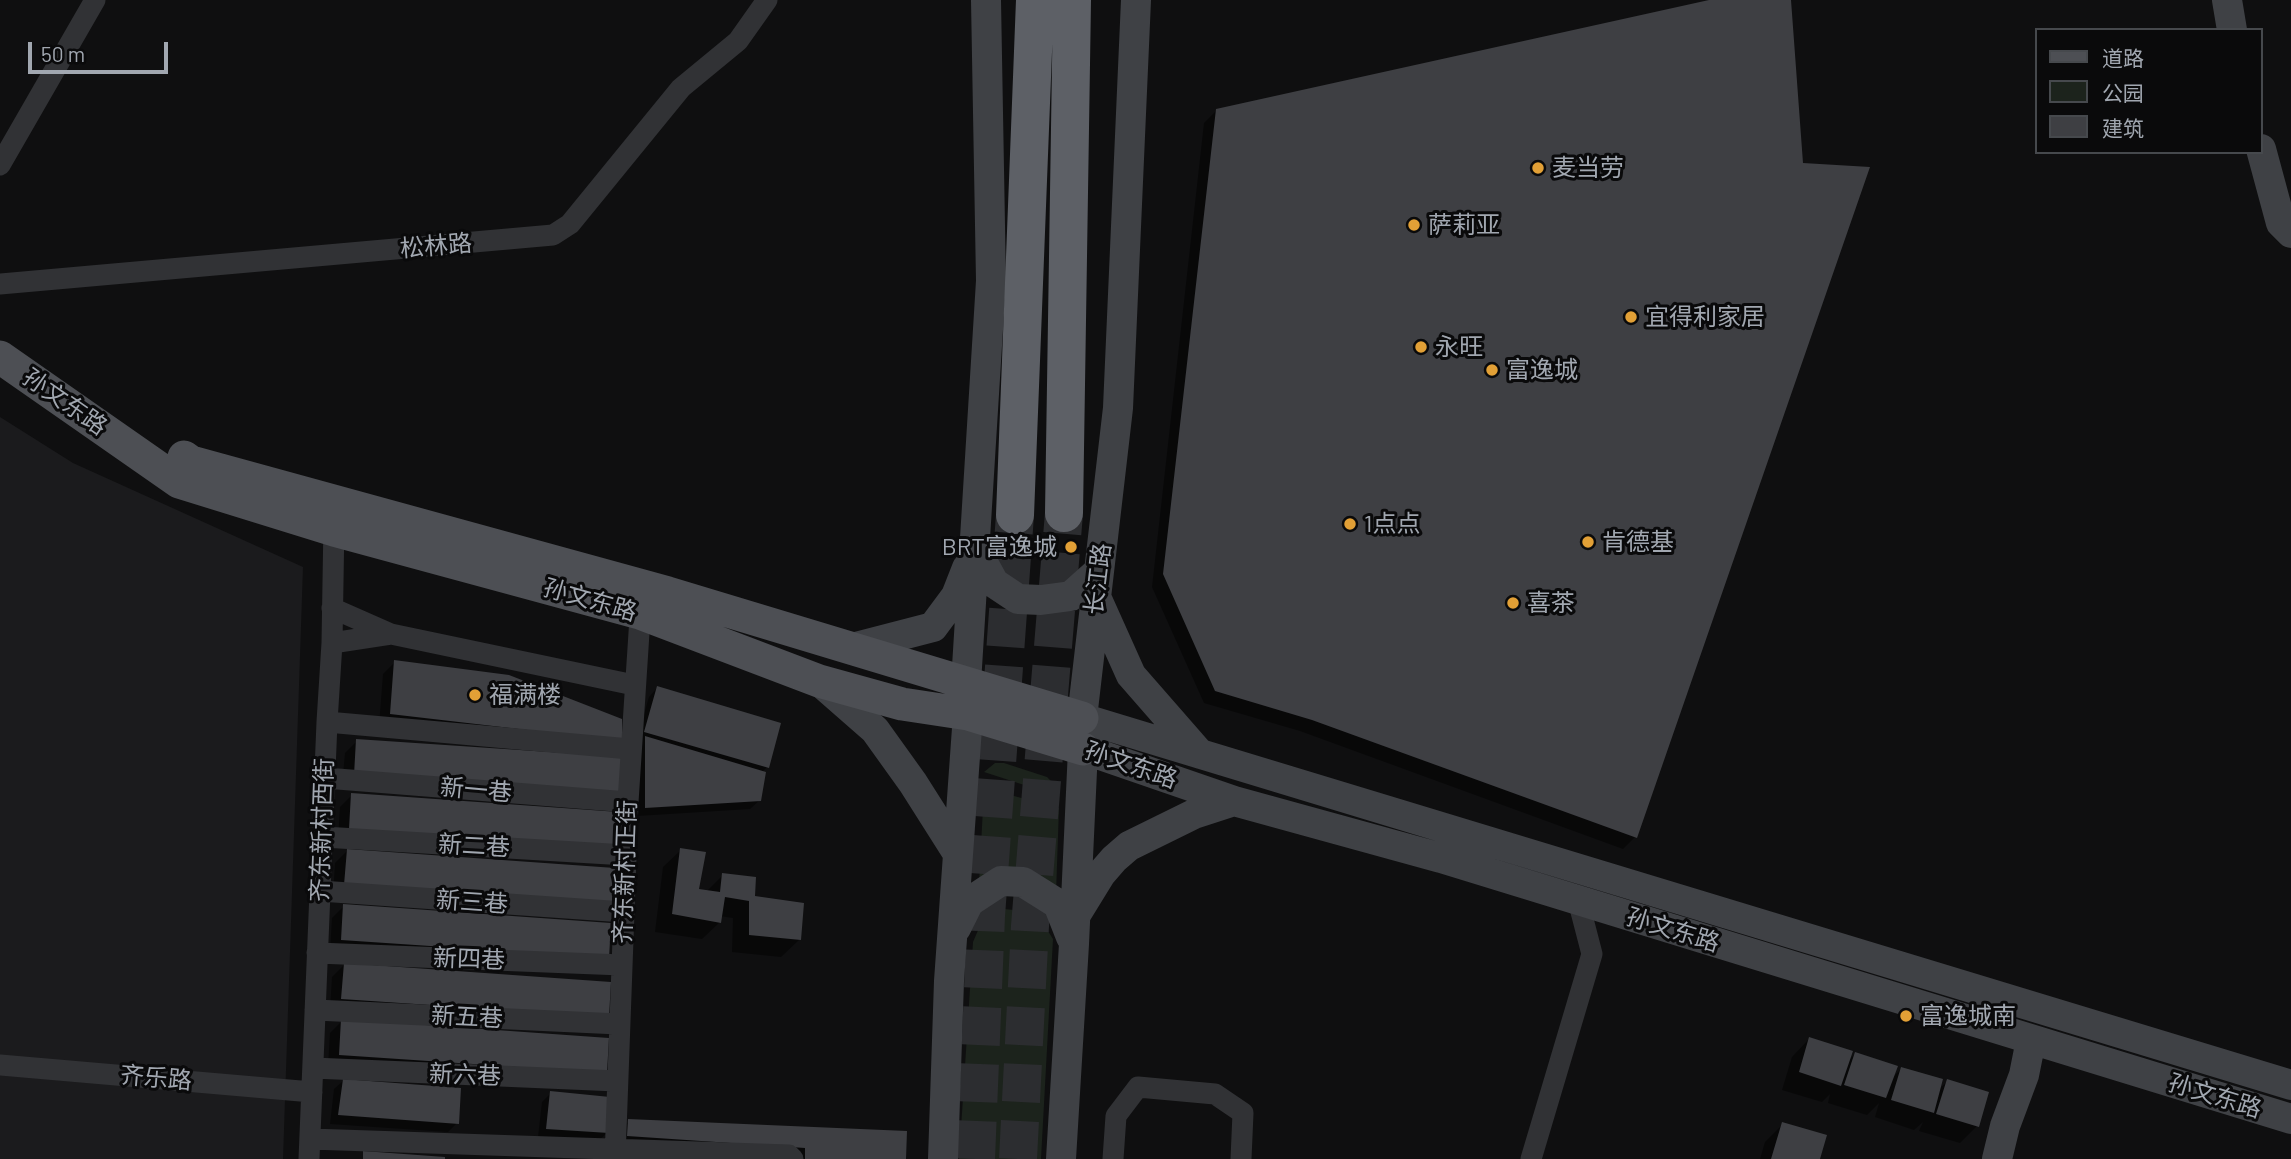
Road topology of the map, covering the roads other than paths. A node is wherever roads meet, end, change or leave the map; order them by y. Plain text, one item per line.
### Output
1 (95, 0) edge
2 (767, 0) edge
3 (986, 0) edge
4 (1035, 0) edge
5 (1072, 0) edge
6 (1136, 0) edge
7 (2227, 0) edge
8 (2232, 28) edge
9 (2262, 154) edge
10 (0, 165) edge
11 (2291, 233) edge
12 (0, 285) edge
13 (0, 334) edge
14 (0, 357) edge
15 (1063, 513) tunnel mouth
16 (1015, 515) tunnel mouth
17 (334, 516) junction
18 (975, 548) junction
19 (1098, 584) junction
20 (641, 599) junction
21 (332, 608) junction
22 (391, 635) junction
23 (332, 643) junction
24 (852, 648) junction
25 (819, 681) junction
26 (634, 685) junction
27 (967, 698) junction
28 (327, 722) junction
29 (1083, 734) junction
30 (630, 749) junction
31 (1200, 754) junction
32 (325, 778) junction
33 (1234, 801) junction
34 (628, 802) junction
35 (323, 837) junction
36 (958, 854) junction
37 (626, 855) junction
38 (320, 891) junction
39 (1578, 901) junction
40 (624, 912) junction
41 (1074, 930) junction
42 (953, 934) junction
43 (317, 953) junction
44 (622, 965) junction
45 (315, 1010) junction
46 (620, 1024) junction
47 (2031, 1040) junction
48 (0, 1065) edge
49 (313, 1069) junction
50 (617, 1081) junction
51 (2291, 1085) edge
52 (312, 1091) junction
53 (2291, 1119) edge
54 (310, 1149) edge
55 (615, 1154) edge
56 (791, 1157) edge
57 (943, 1159) edge
58 (1061, 1159) edge
59 (1113, 1159) edge
60 (1241, 1159) edge
61 (1531, 1159) edge
62 (1997, 1159) edge

1 - 10 street
2 - 12 street, 松林路
3 - 18 main road
4 - 16 highway
5 - 15 highway
6 - 19 main road, 长江路
7 - 8 main road
9 - 11 main road
13 - 17 main road, 孙文东路
14 - 17 main road, 孙文东路
17 - 20 main road, 孙文东路
17 - 21 street, 齐东新村西街
18 - 19 main road
18 - 24 main road
18 - 27 main road
19 - 29 main road, 长江路
19 - 31 main road
20 - 24 main road, 孙文东路
20 - 25 main road, 孙文东路
20 - 26 street, 齐东新村正街
21 - 22 street
21 - 23 street, 齐东新村西街
22 - 23 street
22 - 26 street
23 - 28 street, 齐东新村西街
24 - 27 main road, 孙文东路
25 - 27 main road, 孙文东路
25 - 36 main road
26 - 30 street, 齐东新村正街
27 - 29 main road, 孙文东路
27 - 36 main road
28 - 30 street
28 - 32 street, 齐东新村西街
29 - 31 main road, 孙文东路
29 - 33 main road, 孙文东路
29 - 41 main road, 长江路
30 - 34 street, 齐东新村正街
31 - 51 main road, 孙文东路
32 - 34 street, 新一巷
32 - 35 street, 齐东新村西街
33 - 39 main road, 孙文东路
33 - 41 main road
34 - 37 street, 齐东新村正街
35 - 37 street, 新二巷
35 - 38 street, 齐东新村西街
36 - 42 main road
37 - 40 street, 齐东新村正街
38 - 40 street, 新三巷
38 - 43 street, 齐东新村西街
39 - 47 main road, 孙文东路
39 - 61 street
40 - 44 street, 齐东新村正街
41 - 42 main road
41 - 58 main road, 长江路
42 - 57 main road
43 - 44 street, 新四巷
43 - 45 street, 齐东新村西街
44 - 46 street, 齐东新村正街
45 - 46 street, 新五巷
45 - 49 street, 齐东新村西街
46 - 50 street, 齐东新村正街
47 - 53 main road, 孙文东路
47 - 62 main road
48 - 52 street, 齐乐路
49 - 50 street, 新六巷
49 - 52 street, 齐东新村西街
50 - 55 street, 齐东新村正街
52 - 54 street, 齐东新村西街
54 - 55 street
55 - 56 street
59 - 60 street

